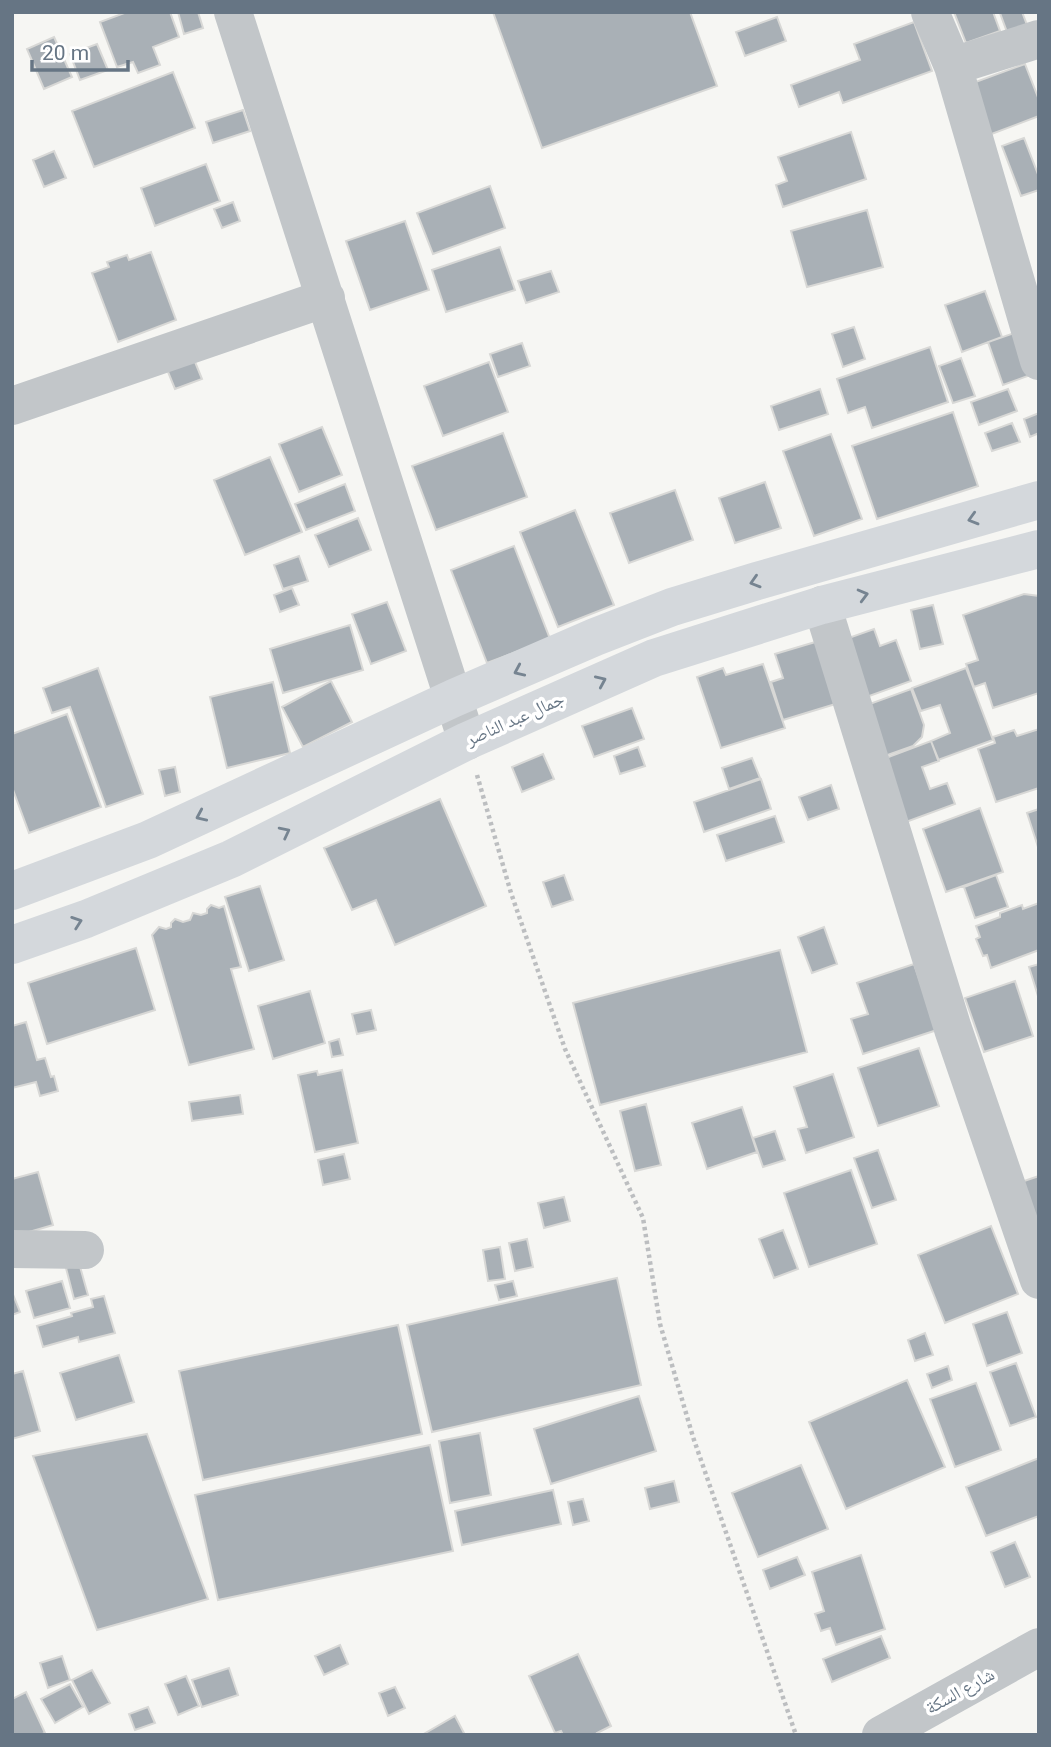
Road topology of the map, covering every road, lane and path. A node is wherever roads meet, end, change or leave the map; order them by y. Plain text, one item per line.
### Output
1 (233, 12) edge
2 (930, 12) edge
3 (1039, 39) edge
4 (953, 66) junction
5 (1028, 281) edge
6 (327, 298) junction
7 (1039, 361) edge
8 (12, 406) edge
9 (1039, 500) edge
10 (1039, 549) edge
11 (822, 605) junction
12 (454, 698) junction
13 (467, 741) junction
14 (12, 891) edge
15 (12, 944) edge
16 (12, 1249) edge
17 (85, 1250) dead end
18 (1039, 1280) edge
19 (1039, 1647) edge
20 (796, 1735) edge
21 (881, 1735) edge

1 - 6 street
2 - 4 street
3 - 4 street
4 - 5 street
5 - 7 street
6 - 8 street
6 - 12 street
9 -> 12 main road
11 -> 10 main road, جمال عبد الناصر
13 -> 11 main road, جمال عبد الناصر
11 - 18 street
12 - 13 street
12 -> 14 main road
15 -> 13 main road, جمال عبد الناصر
13 - 20 path
16 - 17 street
19 - 21 street, شارع السكة

